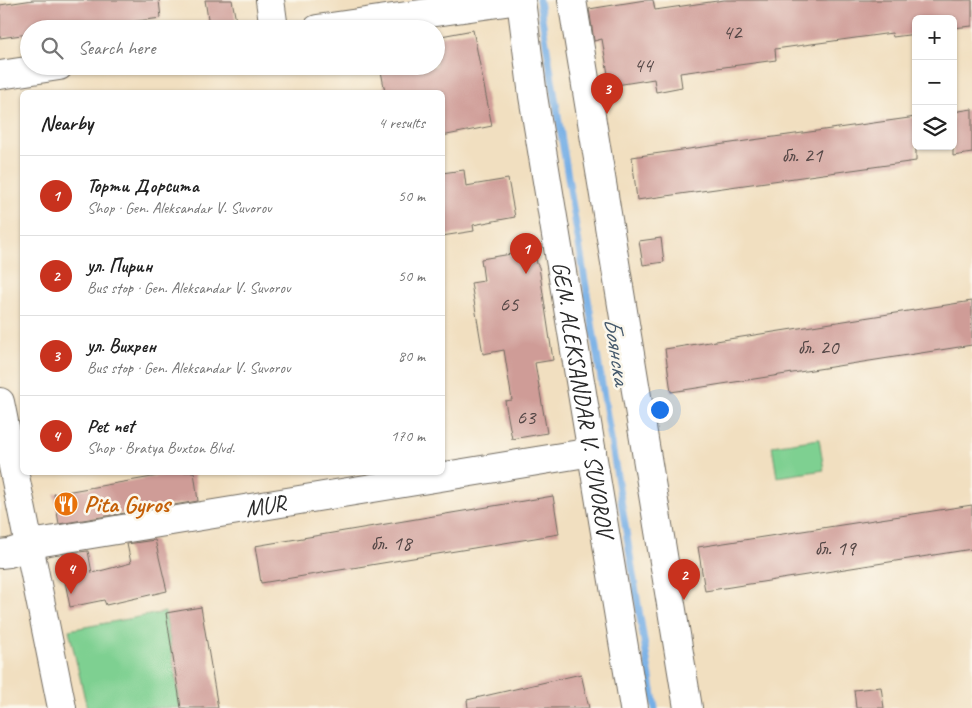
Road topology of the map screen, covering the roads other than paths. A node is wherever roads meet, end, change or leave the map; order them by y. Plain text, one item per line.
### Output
1 (270, 0) edge
2 (518, 0) edge
3 (522, 0) edge
4 (572, 0) edge
5 (273, 20) edge
6 (379, 20) edge
7 (20, 72) edge
8 (0, 75) edge
9 (0, 402) edge
10 (592, 452) junction
11 (29, 547) junction
12 (0, 554) edge
13 (62, 708) edge
14 (634, 708) edge
15 (688, 708) edge

1 - 5 street
2 - 6 street
3 - 10 street, GEN. ALEKSANDAR V. SUVOROV
4 - 15 street
7 - 8 street
9 - 11 street
10 - 11 street, MUR
10 - 14 street, GEN. ALEKSANDAR V. SUVOROV
11 - 12 street, MUR
11 - 13 street

